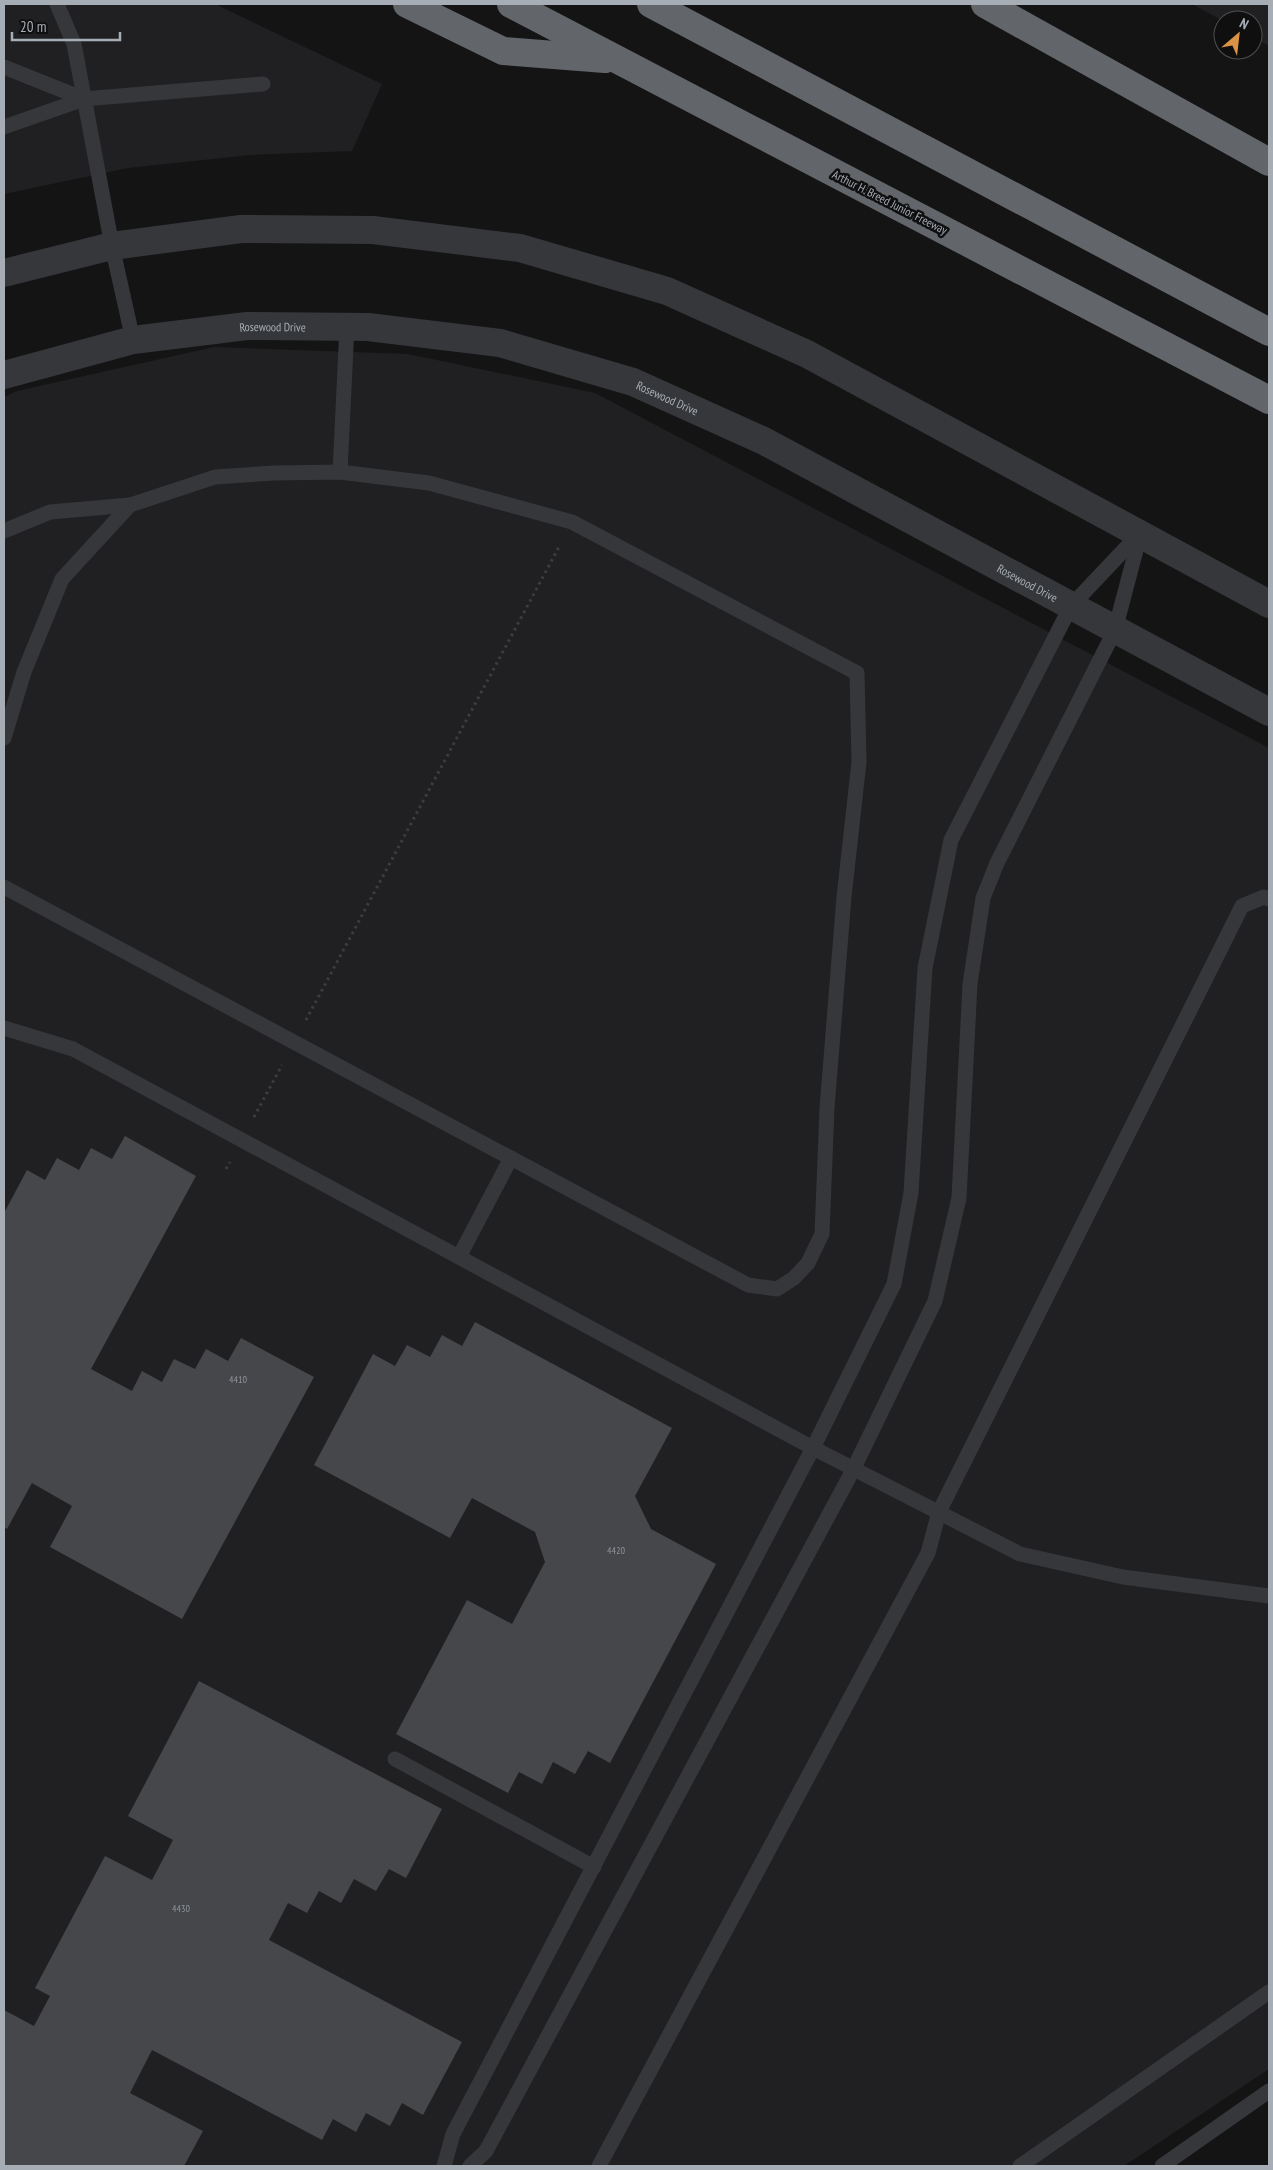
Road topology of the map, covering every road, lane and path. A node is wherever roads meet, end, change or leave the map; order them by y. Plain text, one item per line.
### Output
1 (57, 4) edge
2 (407, 4) edge
3 (512, 4) edge
4 (651, 4) edge
5 (985, 4) edge
6 (617, 60) junction
7 (4, 67) edge
8 (263, 84) dead end
9 (84, 99) junction
10 (4, 127) edge
11 (1269, 162) edge
12 (112, 246) junction
13 (4, 273) edge
14 (347, 326) junction
15 (1269, 332) edge
16 (133, 340) junction
17 (4, 375) edge
18 (1269, 400) edge
19 (340, 472) junction
20 (130, 505) junction
21 (572, 522) junction
22 (4, 531) edge
23 (1140, 534) junction
24 (1269, 604) edge
25 (1070, 606) junction
26 (1115, 630) junction
27 (1269, 712) edge
28 (4, 738) edge
29 (4, 887) edge
30 (1269, 899) edge
31 (4, 1028) edge
32 (294, 1042) junction
33 (242, 1140) junction
34 (511, 1158) junction
35 (226, 1170) dead end
36 (460, 1258) junction
37 (813, 1448) junction
38 (853, 1470) junction
39 (939, 1512) junction
40 (1269, 1596) edge
41 (395, 1758) dead end
42 (594, 1867) junction
43 (1269, 1992) edge
44 (1269, 2090) edge
45 (444, 2166) edge
46 (470, 2166) edge
47 (599, 2166) edge
48 (1020, 2166) edge
49 (1162, 2166) edge

1 - 9 lane
2 - 6 highway
3 - 6 highway, Arthur H. Breed Junior Freeway
4 - 15 highway
5 - 11 highway
6 - 18 highway, Arthur H. Breed Junior Freeway
7 - 9 lane
8 - 9 lane
9 - 10 lane
9 - 12 lane
12 - 13 street
12 - 16 lane
12 - 23 street
14 - 16 street, Rosewood Drive
14 - 19 lane
14 - 25 street, Rosewood Drive
16 - 17 street, Rosewood Drive
19 - 20 lane
19 - 21 lane
20 - 22 lane
20 - 28 lane
21 - 32 path
21 - 34 lane
23 - 24 street
23 - 25 lane
23 - 26 lane
25 - 26 street, Rosewood Drive
25 - 37 lane
26 - 27 street, Rosewood Drive
26 - 38 lane
29 - 32 lane
30 - 39 lane
31 - 33 lane
32 - 33 path
32 - 34 lane
33 - 35 path
33 - 36 lane
34 - 36 lane
36 - 37 lane
37 - 38 lane
37 - 42 lane
38 - 39 lane
38 - 46 lane
39 - 40 lane
39 - 47 lane
41 - 42 lane
42 - 45 lane
43 - 48 lane
44 - 49 lane

